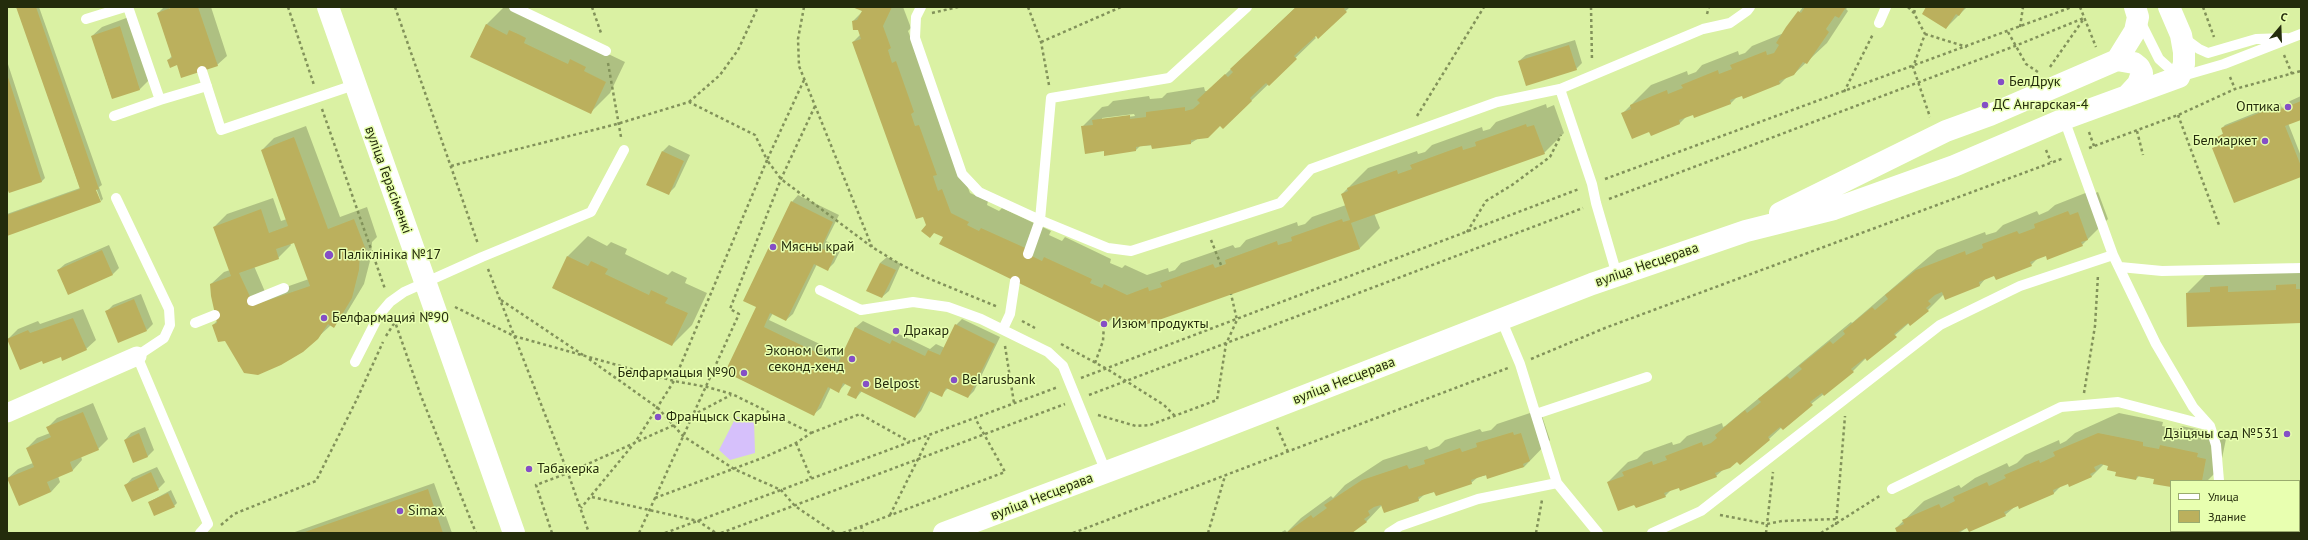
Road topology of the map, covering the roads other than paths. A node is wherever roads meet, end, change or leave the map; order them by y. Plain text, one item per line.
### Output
1 (127, 7) edge
2 (328, 7) edge
3 (514, 7) edge
4 (921, 7) edge
5 (1246, 7) edge
6 (1750, 7) edge
7 (1886, 7) edge
8 (2169, 7) edge
9 (2136, 12) edge
10 (86, 19) dead end
11 (1879, 23) road end
12 (2181, 35) junction
13 (2296, 36) edge
14 (606, 51) road end
15 (2117, 60) junction
16 (202, 71) dead end
17 (2179, 77) junction
18 (354, 85) junction
19 (207, 86) junction
20 (1560, 90) junction
21 (2127, 96) junction
22 (160, 100) junction
23 (114, 116) dead end
24 (2064, 119) junction
25 (1938, 126) junction
26 (624, 150) road end
27 (1954, 166) junction
28 (116, 198) dead end
29 (1040, 220) junction
30 (1746, 231) junction
31 (1028, 254) dead end
32 (2113, 255) junction
33 (2120, 268) junction
34 (2301, 268) edge
35 (1617, 275) junction
36 (425, 281) junction
37 (1015, 281) dead end
38 (284, 288) dead end
39 (820, 290) dead end
40 (252, 301) dead end
41 (215, 315) dead end
42 (1501, 319) junction
43 (195, 324) dead end
44 (1003, 329) junction
45 (137, 356) junction
46 (355, 362) dead end
47 (1647, 377) dead end
48 (7, 412) edge
49 (1536, 414) junction
50 (2210, 426) junction
51 (1106, 472) junction
52 (2218, 480) edge
53 (1557, 483) junction
54 (1892, 489) road end
55 (200, 533) edge
56 (514, 533) edge
57 (944, 533) edge
58 (1389, 533) edge
59 (1598, 533) edge
60 (1652, 533) edge

1 - 10 lane
1 - 22 lane
2 - 18 main road, вуліца Герасіменкі
3 - 14 lane
4 - 29 lane
5 - 29 lane
6 - 20 lane
7 - 11 lane
8 - 12 main road
9 - 15 main road
9 - 17 lane
12 - 13 lane
12 - 17 main road
13 - 17 lane
15 - 21 main road
15 - 25 main road
16 - 19 lane
17 - 21 main road
18 - 19 lane
18 - 36 main road, вуліца Герасіменкі
19 - 22 lane
20 - 29 lane
20 - 35 lane
21 - 24 main road
22 - 23 lane
24 - 27 main road
24 - 32 lane
25 - 27 main road
25 - 30 main road
26 - 36 lane
27 - 30 main road
28 - 45 lane
29 - 31 lane
30 - 35 main road, вуліца Несцерава
32 - 33 lane
32 - 60 lane
33 - 34 lane
33 - 50 lane
35 - 42 main road, вуліца Несцерава
36 - 46 lane
36 - 56 main road, вуліца Герасіменкі
37 - 44 lane
38 - 40 lane
39 - 44 lane
41 - 43 lane
42 - 49 lane
42 - 51 main road, вуліца Несцерава
44 - 51 lane
45 - 48 street
45 - 55 lane
47 - 49 lane
49 - 53 lane
50 - 52 lane
50 - 54 lane
51 - 57 main road, вуліца Несцерава
53 - 58 lane
53 - 59 lane

